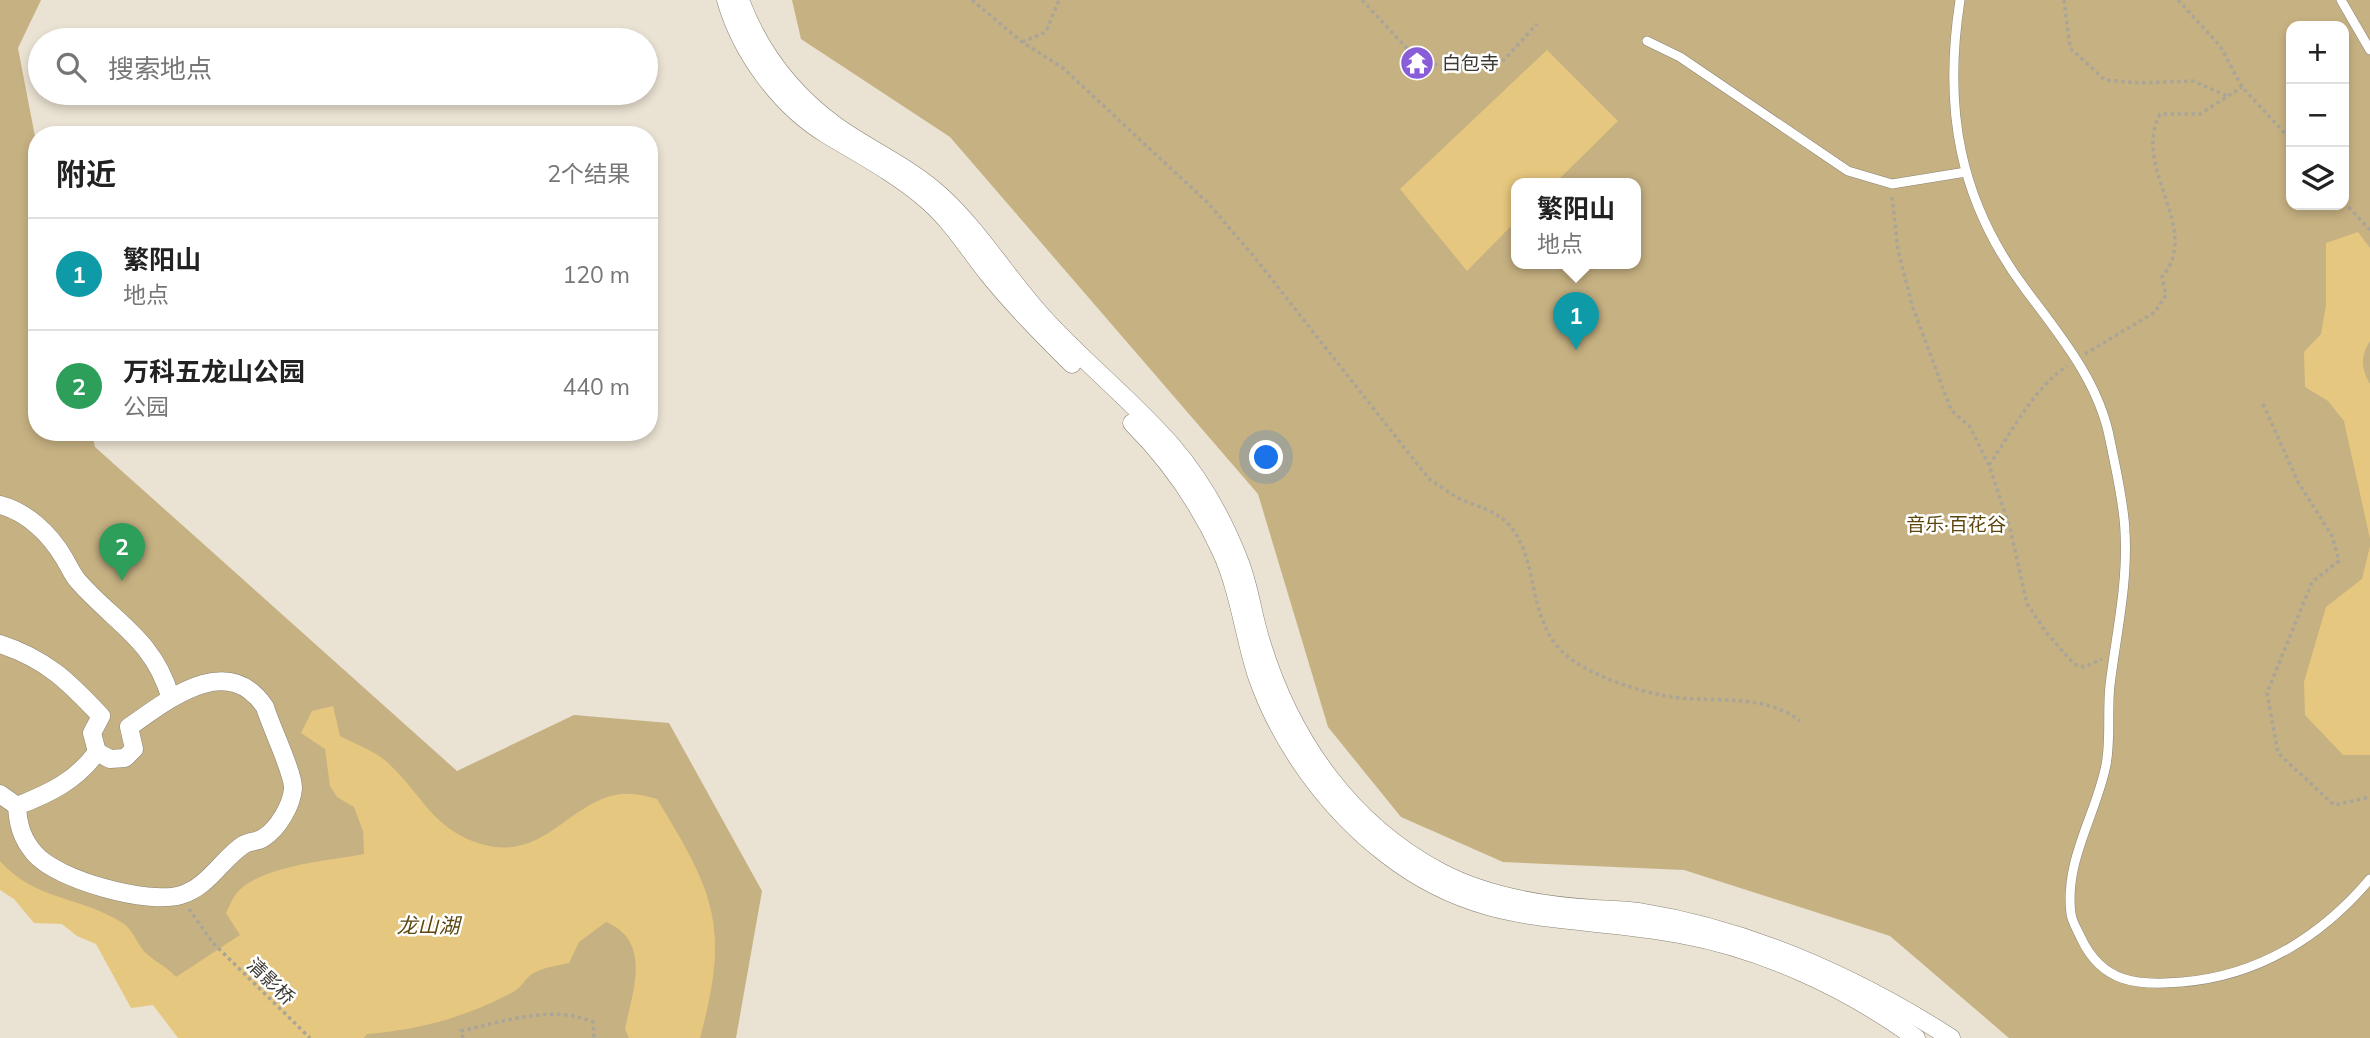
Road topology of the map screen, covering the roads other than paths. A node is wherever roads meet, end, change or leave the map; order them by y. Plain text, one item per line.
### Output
1 (726, 0) edge
2 (740, 0) edge
3 (1960, 0) edge
4 (2341, 0) edge
5 (1647, 41) dead end
6 (2370, 50) edge
7 (1966, 173) junction
8 (0, 505) edge
9 (0, 644) edge
10 (170, 696) junction
11 (101, 716) junction
12 (130, 727) junction
13 (97, 752) junction
14 (0, 794) edge
15 (17, 806) junction
16 (2370, 879) edge
17 (1916, 1038) edge
18 (1951, 1038) edge

1 - 17 street
2 - 18 street
3 - 7 lane
4 - 6 lane
5 - 7 lane
7 - 16 lane
8 - 10 street
9 - 11 street
10 - 12 street
10 - 15 street
11 - 12 street
11 - 13 street
12 - 13 street
13 - 15 street
14 - 15 street

